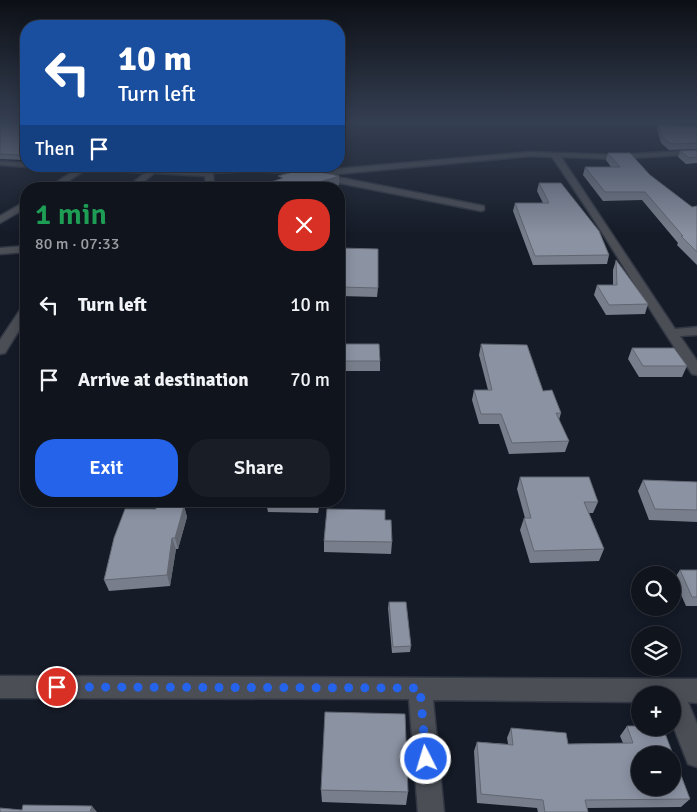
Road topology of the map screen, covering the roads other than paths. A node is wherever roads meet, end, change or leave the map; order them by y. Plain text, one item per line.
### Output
1 (482, 160) edge
2 (558, 160) edge
3 (0, 163) edge
4 (20, 165) edge
5 (345, 171) edge
6 (77, 172) edge
7 (150, 172) edge
8 (287, 172) edge
9 (334, 172) edge
10 (310, 174) junction
11 (61, 182) edge
12 (137, 182) edge
13 (20, 208) edge
14 (481, 208) dead end
15 (0, 220) edge
16 (20, 249) edge
17 (0, 250) edge
18 (20, 319) edge
19 (697, 331) edge
20 (671, 333) junction
21 (0, 350) edge
22 (697, 370) edge
23 (0, 687) edge
24 (420, 688) junction
25 (631, 690) edge
26 (681, 690) edge
27 (697, 691) edge
28 (681, 713) edge
29 (697, 755) edge
30 (431, 812) edge

1 - 5 street
2 - 20 street
3 - 4 street
6 - 11 street
7 - 12 street
8 - 10 street
9 - 10 street
10 - 14 street
13 - 15 street
16 - 17 street
18 - 21 street
19 - 20 street
20 - 22 street
23 - 24 street
24 - 25 street
24 - 30 street
26 - 27 street
28 - 29 street

